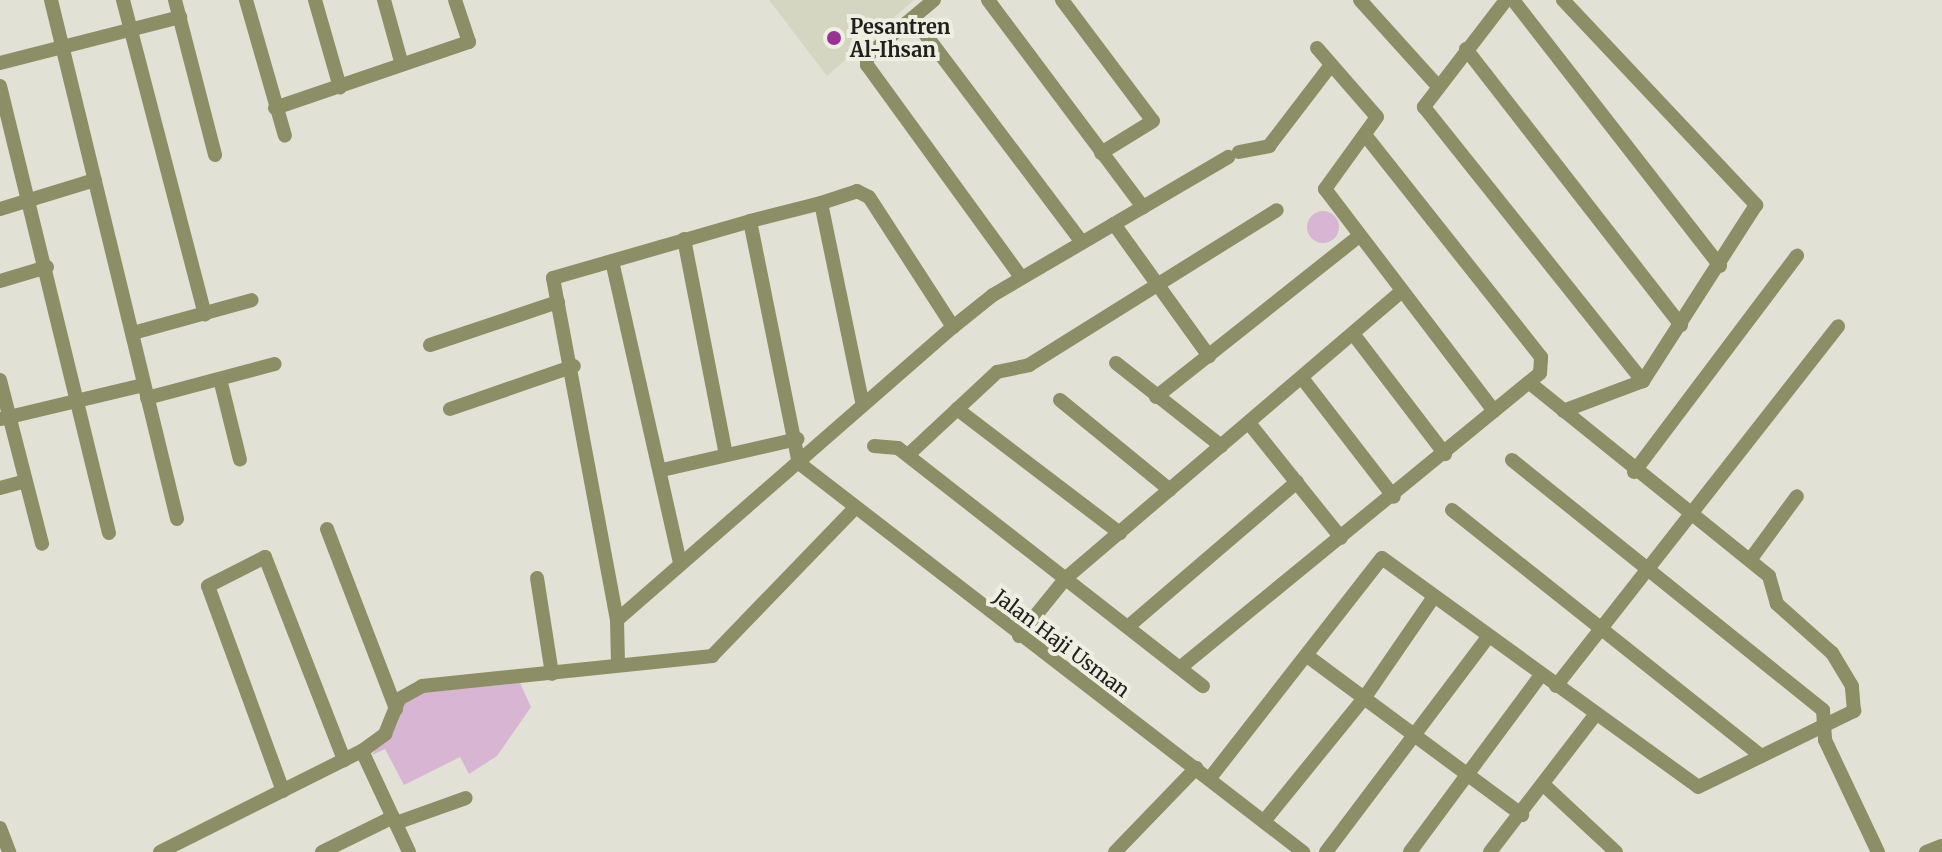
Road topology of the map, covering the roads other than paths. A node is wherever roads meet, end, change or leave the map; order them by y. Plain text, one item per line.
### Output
1 (51, 0) edge
2 (123, 0) edge
3 (175, 0) edge
4 (246, 0) edge
5 (315, 0) edge
6 (384, 0) edge
7 (455, 0) edge
8 (934, 0) edge
9 (988, 0) edge
10 (1062, 0) edge
11 (1360, 0) edge
12 (1506, 0) edge
13 (1513, 0) edge
14 (1563, 0) edge
15 (180, 17) junction
16 (913, 18) junction
17 (130, 30) junction
18 (63, 45) junction
19 (1317, 48) dead end
20 (1466, 49) junction
21 (0, 63) edge
22 (402, 65) junction
23 (1331, 65) junction
24 (1436, 84) junction
25 (0, 86) edge
26 (340, 87) junction
27 (275, 108) junction
28 (1365, 135) junction
29 (6, 136) edge
30 (285, 136) dead end
31 (1101, 153) junction
32 (215, 155) dead end
33 (95, 180) junction
34 (29, 200) junction
35 (821, 203) junction
36 (1143, 207) junction
37 (0, 209) edge
38 (1277, 210) dead end
39 (750, 221) junction
40 (1114, 224) junction
41 (1359, 236) junction
42 (684, 239) junction
43 (1082, 242) junction
44 (1797, 256) dead end
45 (612, 261) junction
46 (1720, 266) junction
47 (47, 267) junction
48 (1022, 278) junction
49 (0, 281) edge
50 (1153, 285) junction
51 (1402, 291) junction
52 (252, 300) dead end
53 (558, 302) junction
54 (205, 315) junction
55 (1681, 325) junction
56 (1838, 326) dead end
57 (953, 327) junction
58 (133, 333) junction
59 (1354, 335) junction
60 (430, 345) dead end
61 (1209, 356) junction
62 (1116, 363) dead end
63 (275, 364) dead end
64 (574, 366) junction
65 (1302, 378) junction
66 (220, 379) junction
67 (0, 380) edge
68 (1643, 381) junction
69 (1530, 383) junction
70 (146, 391) junction
71 (1156, 397) junction
72 (1060, 400) dead end
73 (74, 401) junction
74 (863, 405) junction
75 (450, 409) dead end
76 (957, 409) junction
77 (1494, 411) junction
78 (1563, 411) junction
79 (5, 418) edge
80 (1249, 423) junction
81 (797, 439) junction
82 (874, 446) dead end
83 (1221, 446) junction
84 (1445, 454) junction
85 (726, 455) junction
86 (908, 455) junction
87 (240, 460) dead end
88 (1512, 460) dead end
89 (799, 463) junction
90 (662, 470) junction
91 (1634, 472) junction
92 (23, 482) junction
93 (1297, 482) junction
94 (0, 488) edge
95 (1170, 490) junction
96 (1797, 496) dead end
97 (1394, 497) junction
98 (855, 508) junction
99 (1452, 510) dead end
100 (1691, 514) junction
101 (177, 519) dead end
102 (327, 529) dead end
103 (109, 533) dead end
104 (1120, 533) junction
105 (1341, 538) junction
106 (42, 544) dead end
107 (1750, 560) junction
108 (680, 562) junction
109 (1649, 574) junction
110 (537, 578) dead end
111 (1066, 578) junction
112 (1433, 598) junction
113 (617, 620) junction
114 (1130, 625) junction
115 (1599, 627) junction
116 (1019, 636) junction
117 (1487, 638) junction
118 (1310, 658) junction
119 (618, 664) junction
120 (1181, 667) junction
121 (552, 674) junction
122 (1540, 676) junction
123 (1203, 686) dead end
124 (1556, 686) junction
125 (1365, 697) junction
126 (396, 709) junction
127 (1595, 715) junction
128 (1826, 729) junction
129 (1419, 737) junction
130 (362, 751) junction
131 (1761, 756) junction
132 (344, 760) junction
133 (1196, 768) junction
134 (1472, 776) junction
135 (1210, 778) junction
136 (1545, 786) junction
137 (283, 791) junction
138 (466, 798) dead end
139 (1522, 815) junction
140 (395, 820) junction
141 (1265, 820) junction
142 (0, 828) edge
143 (1942, 846) edge
144 (9, 852) edge
145 (160, 852) edge
146 (322, 852) edge
147 (409, 852) edge
148 (1115, 852) edge
149 (1303, 852) edge
150 (1326, 852) edge
151 (1410, 852) edge
152 (1490, 852) edge
153 (1616, 852) edge
154 (1878, 852) edge
155 (1926, 852) edge

1 - 18 street
2 - 17 street
3 - 15 street
4 - 27 street
5 - 26 street
6 - 22 street
7 - 22 street
8 - 16 street
9 - 31 street
10 - 31 street
11 - 24 street
12 - 20 street
13 - 46 street
14 - 46 street
15 - 17 street
15 - 32 street
16 - 43 street
16 - 48 street
17 - 18 street
17 - 54 street
18 - 21 street
18 - 33 street
19 - 23 street
20 - 24 street
20 - 55 street
22 - 26 street
23 - 28 street
23 - 36 street
24 - 68 street
25 - 29 street
26 - 27 street
27 - 30 street
28 - 41 street
28 - 69 street
29 - 34 street
31 - 36 street
33 - 34 street
33 - 58 street
34 - 37 street
34 - 47 street
35 - 39 street
35 - 57 street
35 - 74 street
36 - 40 street
38 - 50 street
39 - 42 street
39 - 81 street
40 - 43 street
40 - 50 street
41 - 51 street
41 - 61 street
42 - 45 street
42 - 85 street
43 - 48 street
44 - 91 street
45 - 53 street
45 - 90 street
46 - 55 street
47 - 49 street
47 - 73 street
48 - 57 street
50 - 61 street
50 - 76 street
51 - 59 street
51 - 77 street
52 - 54 street
53 - 60 street
53 - 64 street
54 - 58 street
55 - 68 street
56 - 100 street
57 - 74 street
58 - 70 street
59 - 65 street
59 - 84 street
61 - 71 street
62 - 71 street
63 - 66 street
64 - 75 street
64 - 113 street
65 - 80 street
65 - 97 street
66 - 70 street
66 - 87 street
67 - 79 street
68 - 78 street
69 - 77 street
69 - 78 street
70 - 73 street
70 - 101 street
71 - 83 street
72 - 95 street
73 - 79 street
73 - 103 street
74 - 89 street
76 - 86 street
76 - 104 street
77 - 84 street
78 - 91 street
79 - 92 street
80 - 83 street
80 - 93 street
81 - 85 street
81 - 89 street
82 - 86 street
83 - 95 street
84 - 97 street
85 - 90 street
86 - 111 street
88 - 109 street
89 - 98 street, Jalan Haji Usman
89 - 108 street
90 - 108 street
91 - 100 street
92 - 94 street
92 - 106 street
93 - 105 street
93 - 114 street
95 - 104 street
96 - 107 street
97 - 105 street
98 - 116 street, Jalan Haji Usman
98 - 119 street
99 - 115 street
100 - 107 street
100 - 109 street
102 - 126 street
104 - 111 street
105 - 120 street
107 - 128 street
108 - 113 street
109 - 115 street
109 - 128 street
110 - 121 street
111 - 114 street
111 - 116 street
112 - 117 street
112 - 118 street
112 - 125 street
113 - 119 street
114 - 120 street
115 - 124 street
115 - 131 street
116 - 133 street, Jalan Haji Usman
117 - 122 street
117 - 129 street
118 - 125 street
118 - 135 street
119 - 121 street
120 - 123 street
121 - 126 street
122 - 124 street
122 - 134 street
124 - 127 street
125 - 129 street
125 - 141 street
126 - 130 street
127 - 131 street
127 - 136 street
128 - 131 street
128 - 154 street
129 - 134 street
129 - 150 street
130 - 132 street
130 - 140 street
132 - 137 street
132 - 137 street
133 - 135 street, Jalan Haji Usman
133 - 148 street
134 - 139 street
134 - 151 street
135 - 141 street, Jalan Haji Usman
136 - 139 street
136 - 153 street
137 - 145 street
138 - 140 street
139 - 152 street
140 - 146 street
140 - 147 street
141 - 149 street, Jalan Haji Usman
142 - 144 street
143 - 155 street

